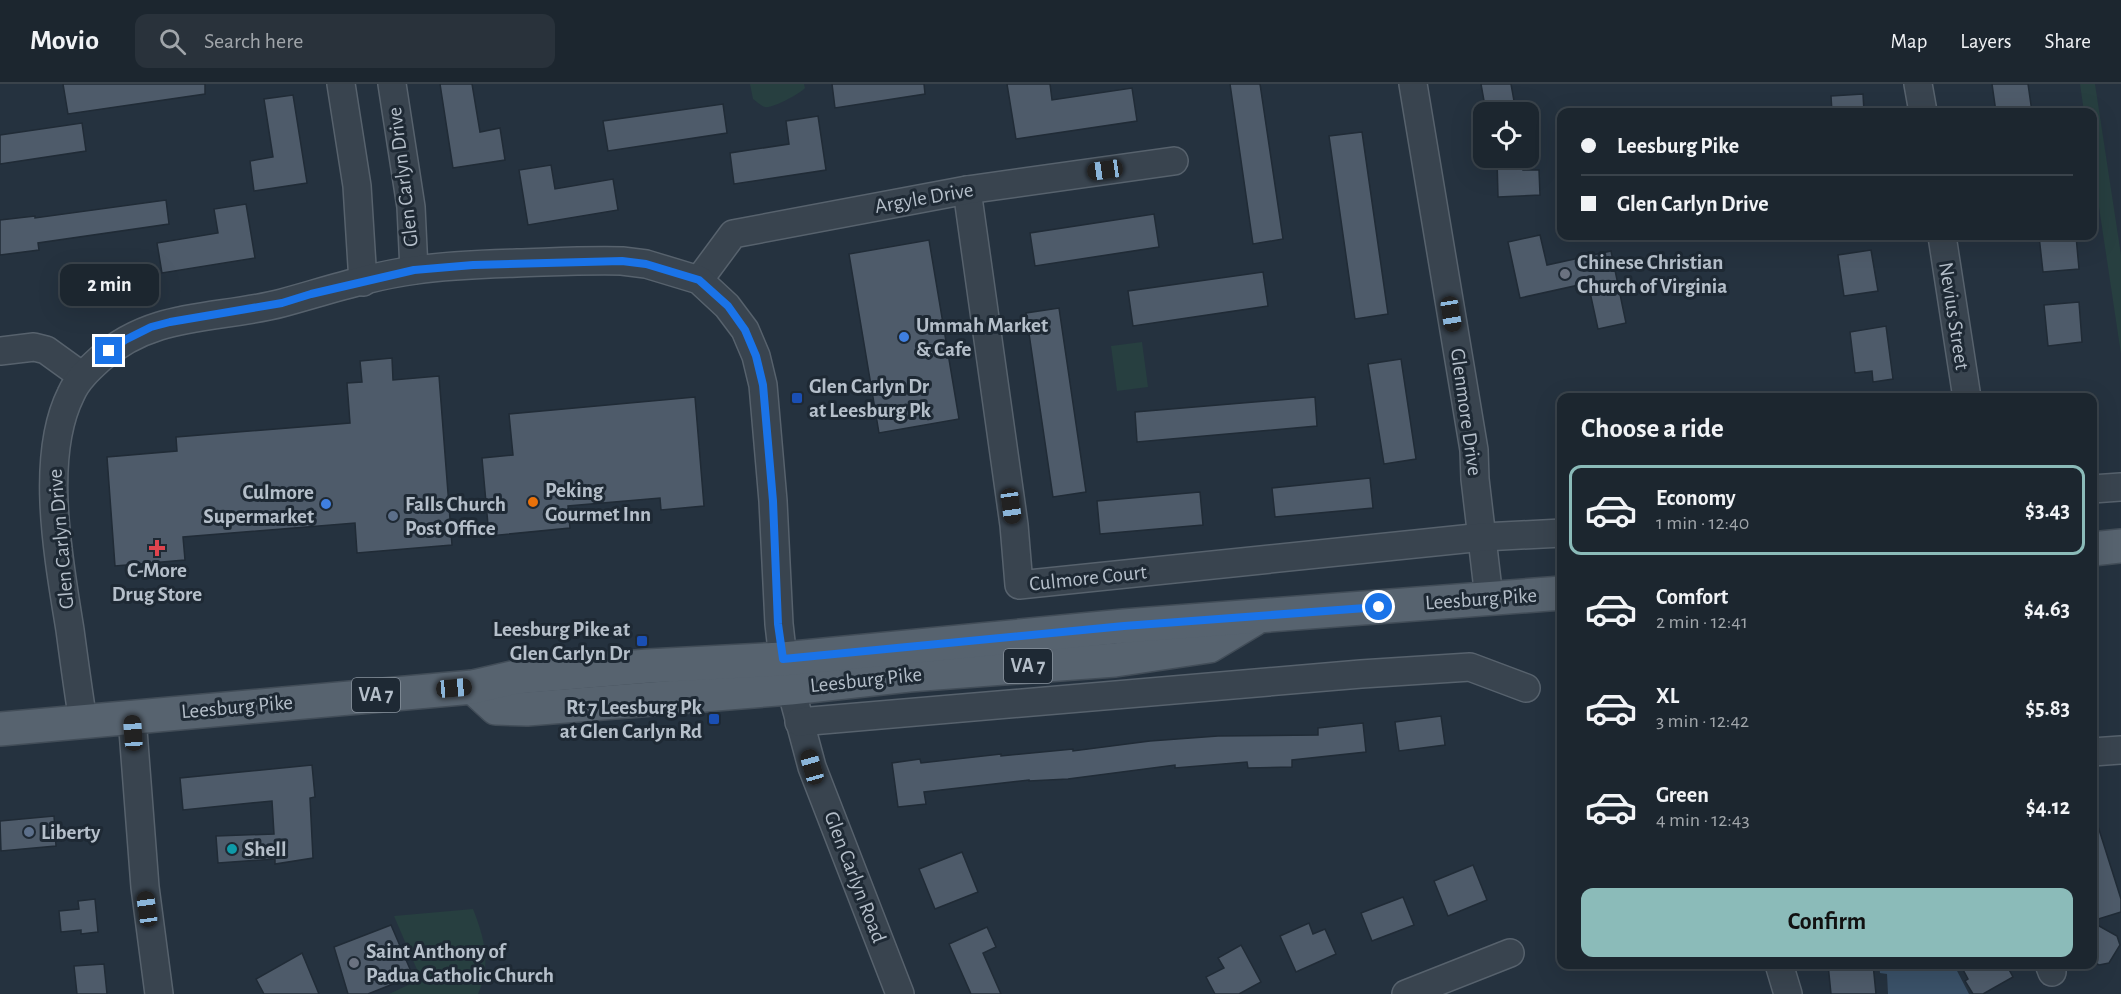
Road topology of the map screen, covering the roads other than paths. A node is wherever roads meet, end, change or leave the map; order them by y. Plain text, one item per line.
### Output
1 (341, 84) edge
2 (392, 84) edge
3 (1413, 84) edge
4 (1918, 84) edge
5 (1922, 108) edge
6 (1174, 161) dead end
7 (967, 189) junction
8 (1943, 240) edge
9 (414, 270) junction
10 (699, 280) junction
11 (363, 282) junction
12 (0, 351) edge
13 (82, 376) junction
14 (1966, 393) edge
15 (2121, 487) edge
16 (2097, 489) edge
17 (1557, 533) edge
18 (1483, 537) junction
19 (2121, 546) edge
20 (2097, 548) edge
21 (1557, 593) edge
22 (1489, 598) junction
23 (787, 674) junction
24 (1527, 688) dead end
25 (132, 717) junction
26 (83, 721) junction
27 (799, 722) junction
28 (0, 729) edge
29 (2121, 750) edge
30 (2097, 752) edge
31 (1510, 953) dead end
32 (1780, 969) edge
33 (159, 994) edge
34 (900, 994) edge
35 (1406, 994) edge
36 (1788, 994) edge

1 - 11 street
2 - 9 street, Glen Carlyn Drive
3 - 18 street, Glenmore Drive
4 - 5 street
6 - 7 street, Argyle Drive
7 - 10 street, Argyle Drive
7 - 18 street, Culmore Court
8 - 14 street, Nevius Street
9 - 10 street, Glen Carlyn Drive
9 - 11 street, Glen Carlyn Drive
10 - 23 street, Glen Carlyn Road
11 - 13 street, Glen Carlyn Drive
12 - 13 street
13 - 26 street, Glen Carlyn Drive
15 - 16 street
17 - 18 street
18 - 22 street, Glenmore Drive
19 - 20 main road
21 - 22 main road, Leesburg Pike / VA 7
22 - 23 main road, Leesburg Pike / VA 7
23 - 25 main road, Leesburg Pike / VA 7
23 - 27 street, Glen Carlyn Road
24 - 27 street
25 - 26 main road, Leesburg Pike / VA 7
25 - 33 street
26 - 28 main road, Leesburg Pike / VA 7
27 - 34 street, Glen Carlyn Road
29 - 30 street
31 - 35 street
32 - 36 street

